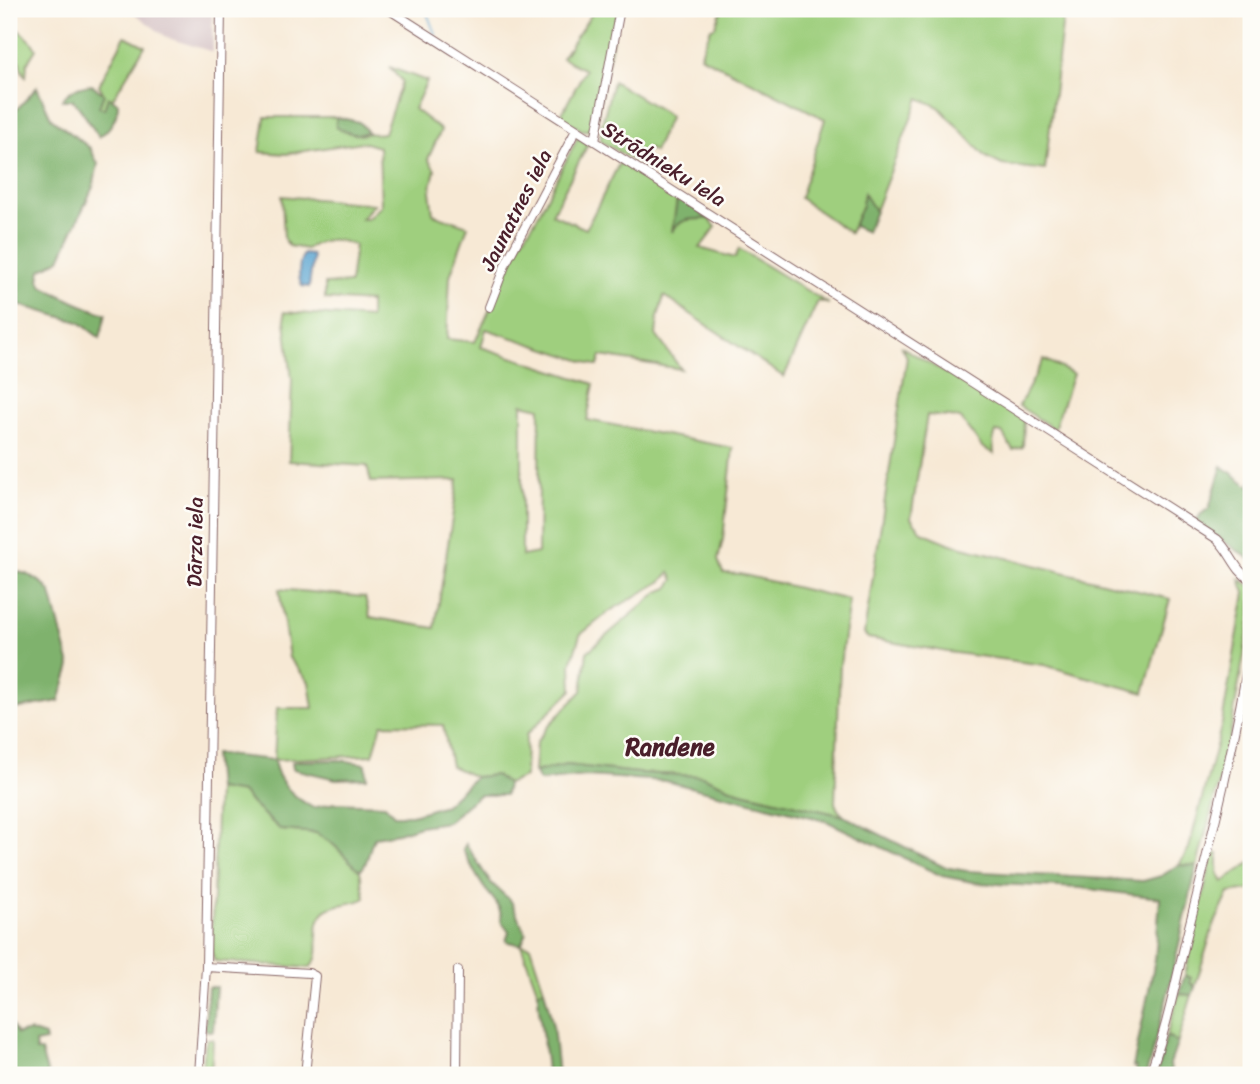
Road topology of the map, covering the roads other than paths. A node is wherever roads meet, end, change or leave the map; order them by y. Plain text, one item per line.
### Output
1 (221, 9) edge
2 (388, 9) edge
3 (620, 9) edge
4 (576, 130) junction
5 (595, 141) junction
6 (489, 307) dead end
7 (1251, 580) edge
8 (1251, 644) edge
9 (206, 967) junction
10 (458, 970) dead end
11 (199, 1075) edge
12 (305, 1075) edge
13 (457, 1075) edge
14 (1149, 1075) edge

1 - 9 street, Dārza iela
2 - 4 street, Strādnieku iela
3 - 5 street
4 - 5 street, Strādnieku iela
4 - 6 street, Jaunatnes iela
5 - 7 street, Strādnieku iela
8 - 14 street
9 - 11 street, Dārza iela
9 - 12 street
10 - 13 street

